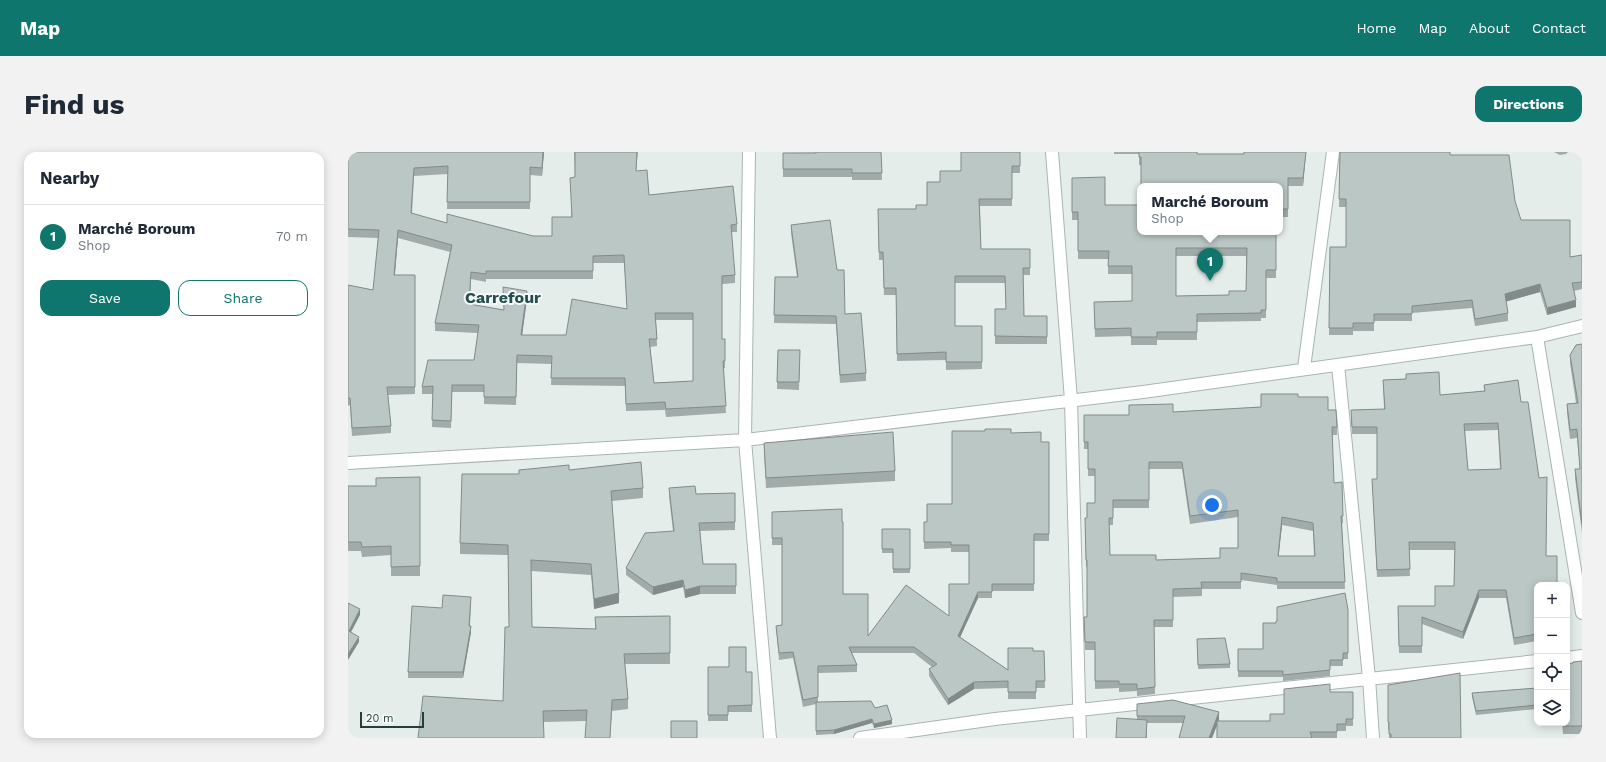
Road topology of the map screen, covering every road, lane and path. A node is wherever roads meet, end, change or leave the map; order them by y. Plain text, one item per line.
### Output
1 (749, 152) edge
2 (1052, 152) edge
3 (1333, 152) edge
4 (1582, 326) edge
5 (1537, 337) junction
6 (1338, 365) junction
7 (1304, 368) junction
8 (1071, 400) junction
9 (745, 440) junction
10 (348, 463) edge
11 (1582, 613) edge
12 (1582, 656) edge
13 (1570, 658) edge
14 (1534, 661) edge
15 (1369, 678) junction
16 (1080, 709) junction
17 (770, 738) edge
18 (860, 738) edge
19 (1080, 738) edge
20 (1373, 738) edge

1 - 9 street
2 - 8 street
3 - 7 street
4 - 5 street
5 - 6 street
5 - 11 street
6 - 7 street
6 - 15 street
7 - 8 street
8 - 9 street
8 - 16 street
9 - 10 street
9 - 17 street
12 - 13 street
14 - 15 street
15 - 16 street
15 - 20 street
16 - 18 street
16 - 19 street

